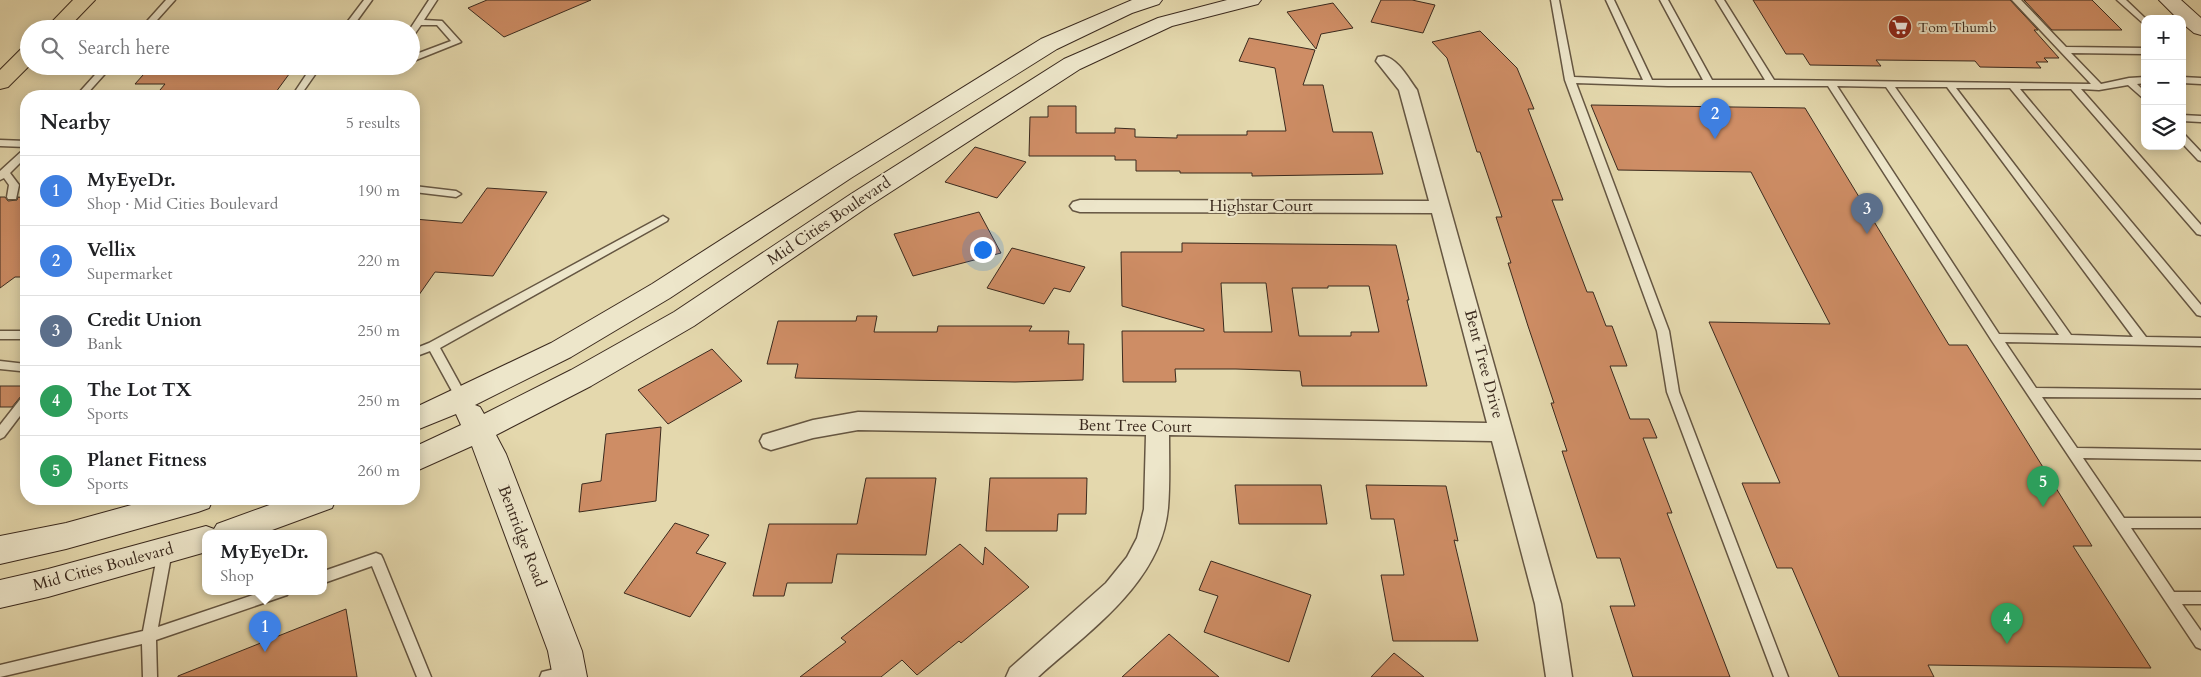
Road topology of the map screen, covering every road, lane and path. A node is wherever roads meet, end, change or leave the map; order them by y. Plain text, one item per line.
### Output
1 (85, 0) edge
2 (171, 0) edge
3 (368, 0) edge
4 (433, 0) edge
5 (1251, 0) edge
6 (1555, 0) edge
7 (1610, 0) edge
8 (1664, 0) edge
9 (1720, 0) edge
10 (2016, 0) edge
11 (2121, 0) edge
12 (2169, 0) edge
13 (1143, 1) edge
14 (2141, 18) edge
15 (64, 20) edge
16 (152, 20) edge
17 (353, 20) edge
18 (420, 20) edge
19 (420, 22) edge
20 (2201, 29) edge
21 (2064, 50) junction
22 (2141, 51) edge
23 (420, 56) edge
24 (1384, 61) dead end
25 (20, 62) edge
26 (1056, 74) junction
27 (100, 75) edge
28 (311, 75) edge
29 (1, 80) edge
30 (1570, 80) junction
31 (2141, 80) edge
32 (2186, 80) edge
33 (2129, 81) junction
34 (2201, 81) edge
35 (1650, 82) junction
36 (1831, 82) junction
37 (1709, 83) junction
38 (1771, 83) junction
39 (1889, 84) junction
40 (1949, 84) junction
41 (2012, 85) junction
42 (2073, 86) junction
43 (2099, 87) junction
44 (86, 90) edge
45 (300, 90) edge
46 (2141, 93) edge
47 (2186, 118) edge
48 (2201, 119) edge
49 (2186, 141) edge
50 (0, 143) edge
51 (20, 144) edge
52 (20, 158) edge
53 (2201, 158) edge
54 (2, 175) edge
55 (420, 190) edge
56 (456, 194) dead end
57 (12, 197) dead end
58 (1080, 206) dead end
59 (1441, 206) junction
60 (663, 219) dead end
61 (2201, 232) edge
62 (2201, 312) edge
63 (0, 335) edge
64 (20, 335) edge
65 (1996, 338) junction
66 (2068, 340) junction
67 (2143, 341) junction
68 (2201, 342) edge
69 (433, 346) junction
70 (420, 351) edge
71 (0, 365) edge
72 (20, 367) edge
73 (2032, 392) junction
74 (2201, 394) edge
75 (462, 399) junction
76 (20, 408) edge
77 (420, 417) edge
78 (1158, 426) junction
79 (477, 431) junction
80 (1502, 432) junction
81 (0, 434) edge
82 (771, 441) dead end
83 (2073, 453) junction
84 (2201, 455) edge
85 (420, 457) edge
86 (177, 505) edge
87 (305, 505) edge
88 (2120, 523) junction
89 (2201, 523) edge
90 (236, 530) edge
91 (202, 540) edge
92 (4, 550) edge
93 (165, 551) junction
94 (327, 576) edge
95 (0, 594) edge
96 (270, 595) edge
97 (2171, 598) junction
98 (2201, 598) edge
99 (149, 636) junction
100 (2201, 643) edge
101 (0, 671) edge
102 (562, 675) edge
103 (150, 677) edge
104 (424, 677) edge
105 (1019, 677) edge
106 (1559, 677) edge
107 (1781, 677) edge

1 - 15 main road
2 - 16 lane
3 - 17 lane
4 - 18 lane
5 - 26 main road, Mid Cities Boulevard
6 - 30 lane
7 - 35 lane
8 - 37 lane
9 - 38 lane
10 - 21 lane
11 - 14 lane
12 - 20 main road
13 - 26 main road
13 - 75 main road, Mid Cities Boulevard
19 - 23 lane
21 - 22 lane
21 - 43 lane
24 - 59 street, Bent Tree Drive
25 - 29 main road
26 - 79 main road, Mid Cities Boulevard
27 - 44 lane
28 - 45 lane
30 - 35 lane
30 - 107 lane
31 - 33 lane
32 - 34 lane
33 - 43 lane
33 - 46 lane
35 - 37 lane
36 - 38 lane
36 - 39 lane
36 - 65 lane
37 - 38 lane
39 - 40 lane
39 - 66 lane
40 - 41 lane
40 - 67 lane
41 - 42 lane
41 - 62 lane
42 - 43 lane
42 - 61 lane
47 - 48 lane
49 - 53 lane
50 - 51 lane
52 - 54 lane
54 - 57 lane
55 - 56 lane
58 - 59 street, Highstar Court
59 - 80 street, Bent Tree Drive
60 - 69 lane
63 - 64 lane
65 - 66 lane
65 - 73 lane
66 - 67 lane
67 - 68 lane
69 - 70 lane
69 - 75 lane
71 - 72 lane
73 - 74 lane
73 - 83 lane
75 - 77 main road, Mid Cities Boulevard
75 - 79 main road, Bentridge Road
76 - 81 lane
78 - 80 street, Bent Tree Court
78 - 82 street, Bent Tree Court
78 - 105 street
79 - 85 main road, Mid Cities Boulevard
79 - 102 main road, Bentridge Road
80 - 106 street, Bent Tree Drive
83 - 84 lane
83 - 88 lane
86 - 92 main road
87 - 90 main road
88 - 89 lane
88 - 97 lane
91 - 93 main road, Mid Cities Boulevard
93 - 95 main road, Mid Cities Boulevard
93 - 99 lane
94 - 104 lane
96 - 99 lane
97 - 98 lane
97 - 100 lane
99 - 101 lane
99 - 103 lane

